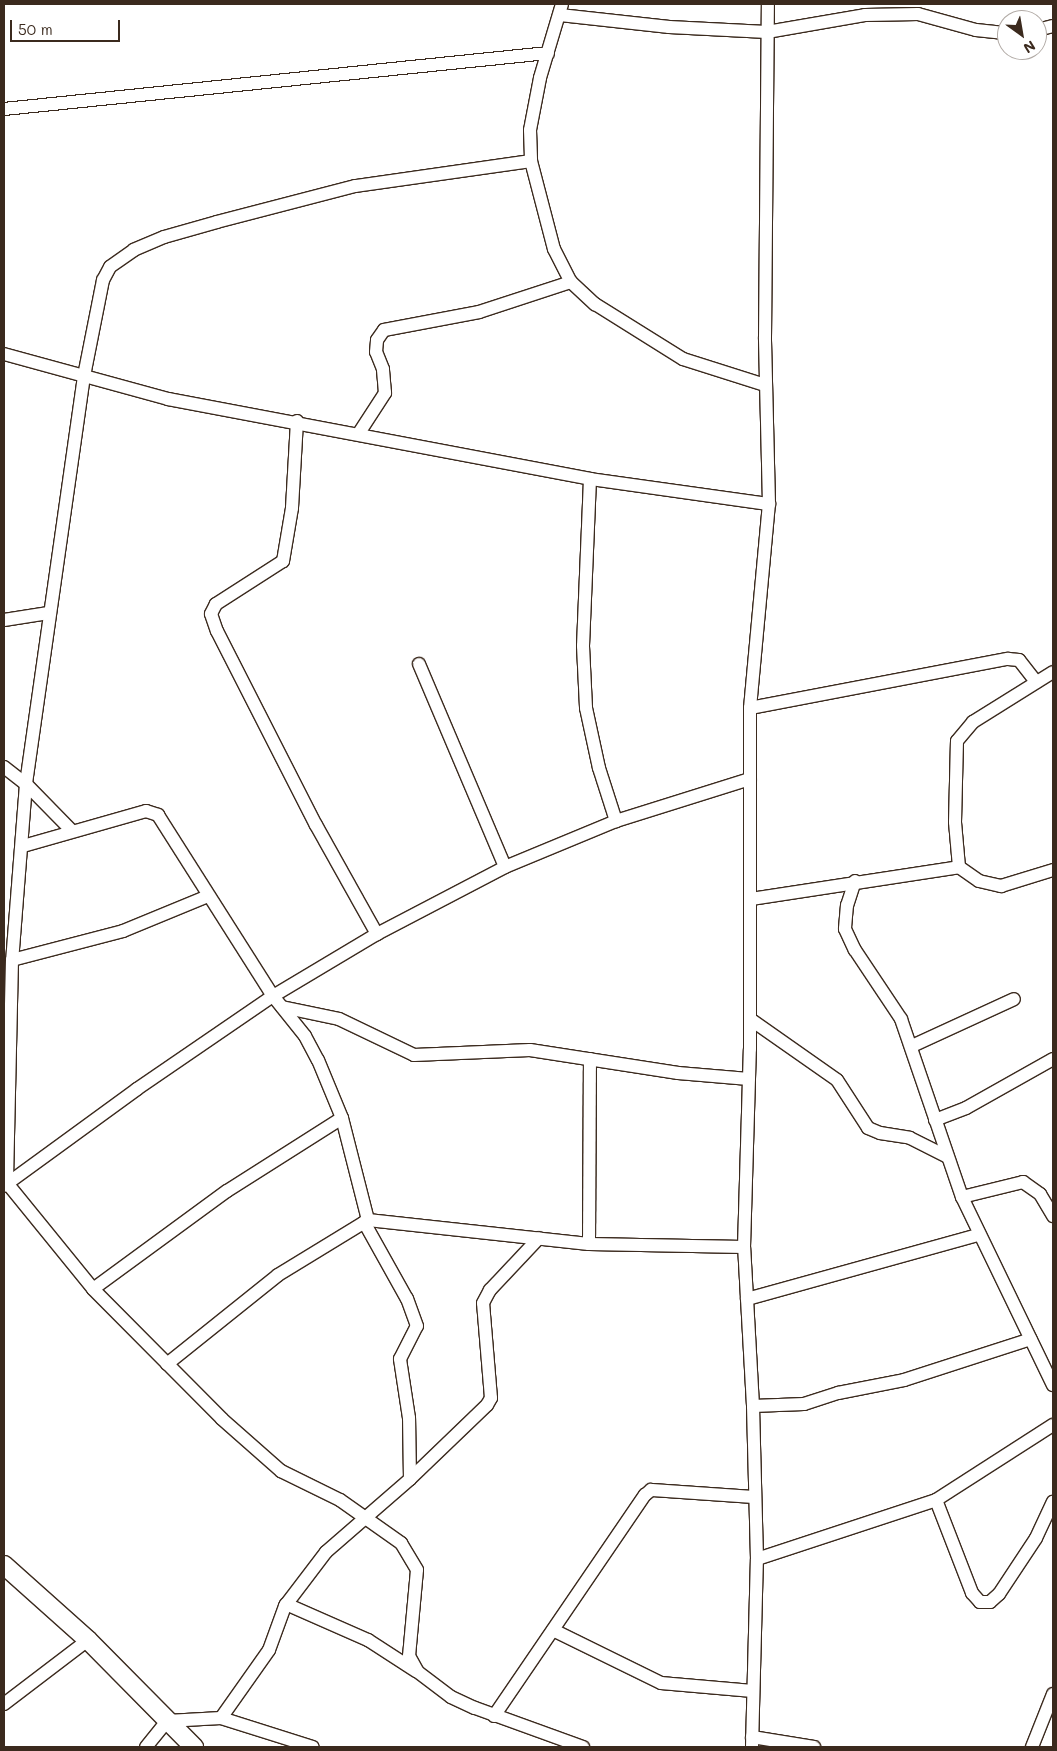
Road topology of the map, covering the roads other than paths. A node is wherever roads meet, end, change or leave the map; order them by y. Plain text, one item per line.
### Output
1 (768, 4) edge
2 (561, 9) edge
3 (767, 32) junction
4 (997, 32) edge
5 (548, 53) junction
6 (4, 109) edge
7 (530, 161) junction
8 (571, 282) junction
9 (4, 354) edge
10 (84, 376) junction
11 (765, 384) junction
12 (297, 421) junction
13 (359, 433) junction
14 (590, 479) junction
15 (768, 504) junction
16 (48, 613) junction
17 (4, 620) edge
18 (419, 664) dead end
19 (1053, 672) edge
20 (1036, 682) junction
21 (750, 708) junction
22 (4, 768) edge
23 (750, 779) junction
24 (26, 784) junction
25 (616, 821) junction
26 (72, 831) junction
27 (23, 846) junction
28 (960, 867) junction
29 (505, 868) junction
30 (1053, 870) edge
31 (855, 881) junction
32 (208, 896) junction
33 (751, 899) junction
34 (377, 934) junction
35 (12, 960) junction
36 (273, 996) junction
37 (1014, 998) dead end
38 (282, 1007) junction
39 (750, 1019) junction
40 (912, 1046) junction
41 (590, 1059) junction
42 (1053, 1059) edge
43 (749, 1079) junction
44 (342, 1118) junction
45 (935, 1120) junction
46 (5, 1135) edge
47 (948, 1157) junction
48 (5, 1185) edge
49 (962, 1197) junction
50 (1053, 1216) edge
51 (366, 1221) junction
52 (978, 1235) junction
53 (539, 1238) junction
54 (589, 1244) junction
55 (744, 1247) junction
56 (93, 1289) junction
57 (747, 1299) junction
58 (1031, 1340) junction
59 (167, 1364) junction
60 (1053, 1384) edge
61 (753, 1406) junction
62 (1053, 1425) edge
63 (410, 1479) junction
64 (755, 1497) junction
65 (936, 1500) junction
66 (1053, 1502) edge
67 (365, 1516) junction
68 (757, 1559) junction
69 (4, 1565) edge
70 (286, 1604) junction
71 (553, 1630) junction
72 (88, 1640) junction
73 (418, 1672) junction
74 (753, 1691) junction
75 (1053, 1694) edge
76 (4, 1704) edge
77 (494, 1716) junction
78 (221, 1718) junction
79 (168, 1721) junction
80 (752, 1742) edge
81 (146, 1747) edge
82 (194, 1747) edge
83 (312, 1747) edge
84 (583, 1747) edge
85 (814, 1747) edge
86 (1032, 1747) edge

1 - 3 street
2 - 3 street
2 - 5 street
3 - 4 street
3 - 11 street
5 - 6 street
5 - 7 street
7 - 8 street
7 - 10 street
8 - 11 street
8 - 13 street
9 - 10 street
10 - 12 street
10 - 16 street
11 - 15 street
12 - 13 street
12 - 34 street
13 - 14 street
14 - 15 street
14 - 25 street
15 - 21 street
16 - 17 street
16 - 24 street
18 - 29 street
19 - 20 street
20 - 21 street
20 - 28 street
21 - 23 street
22 - 24 street
23 - 25 street
23 - 33 street
24 - 26 street
24 - 27 street
25 - 29 street
26 - 27 street
26 - 32 street
27 - 35 street
28 - 30 street
28 - 31 street
29 - 34 street
31 - 33 street
31 - 40 street
32 - 35 street
32 - 36 street
33 - 39 street
34 - 36 street
35 - 46 street
36 - 38 street
36 - 48 street
37 - 40 street
38 - 41 street
38 - 44 street
39 - 43 street
39 - 47 street
40 - 45 street
41 - 43 street
41 - 54 street
42 - 45 street
43 - 55 street
44 - 51 street
44 - 56 street
45 - 47 street
46 - 48 street
47 - 49 street
48 - 56 street
49 - 50 street
49 - 52 street
51 - 53 street
51 - 59 street
51 - 63 street
52 - 57 street
52 - 58 street
53 - 54 street
53 - 63 street
54 - 55 street
55 - 57 street
56 - 59 street
57 - 61 street
58 - 60 street
58 - 61 street
59 - 67 street
61 - 64 street
62 - 65 street
63 - 67 street
64 - 68 street
64 - 71 street
65 - 66 street
65 - 68 street
67 - 70 street
67 - 73 street
68 - 74 street
69 - 72 street
70 - 73 street
70 - 78 street
71 - 74 street
71 - 77 street
72 - 76 street
72 - 79 street
73 - 77 street
74 - 80 street
75 - 86 street
77 - 84 street
78 - 79 street
78 - 83 street
79 - 81 street
79 - 82 street
80 - 85 street

